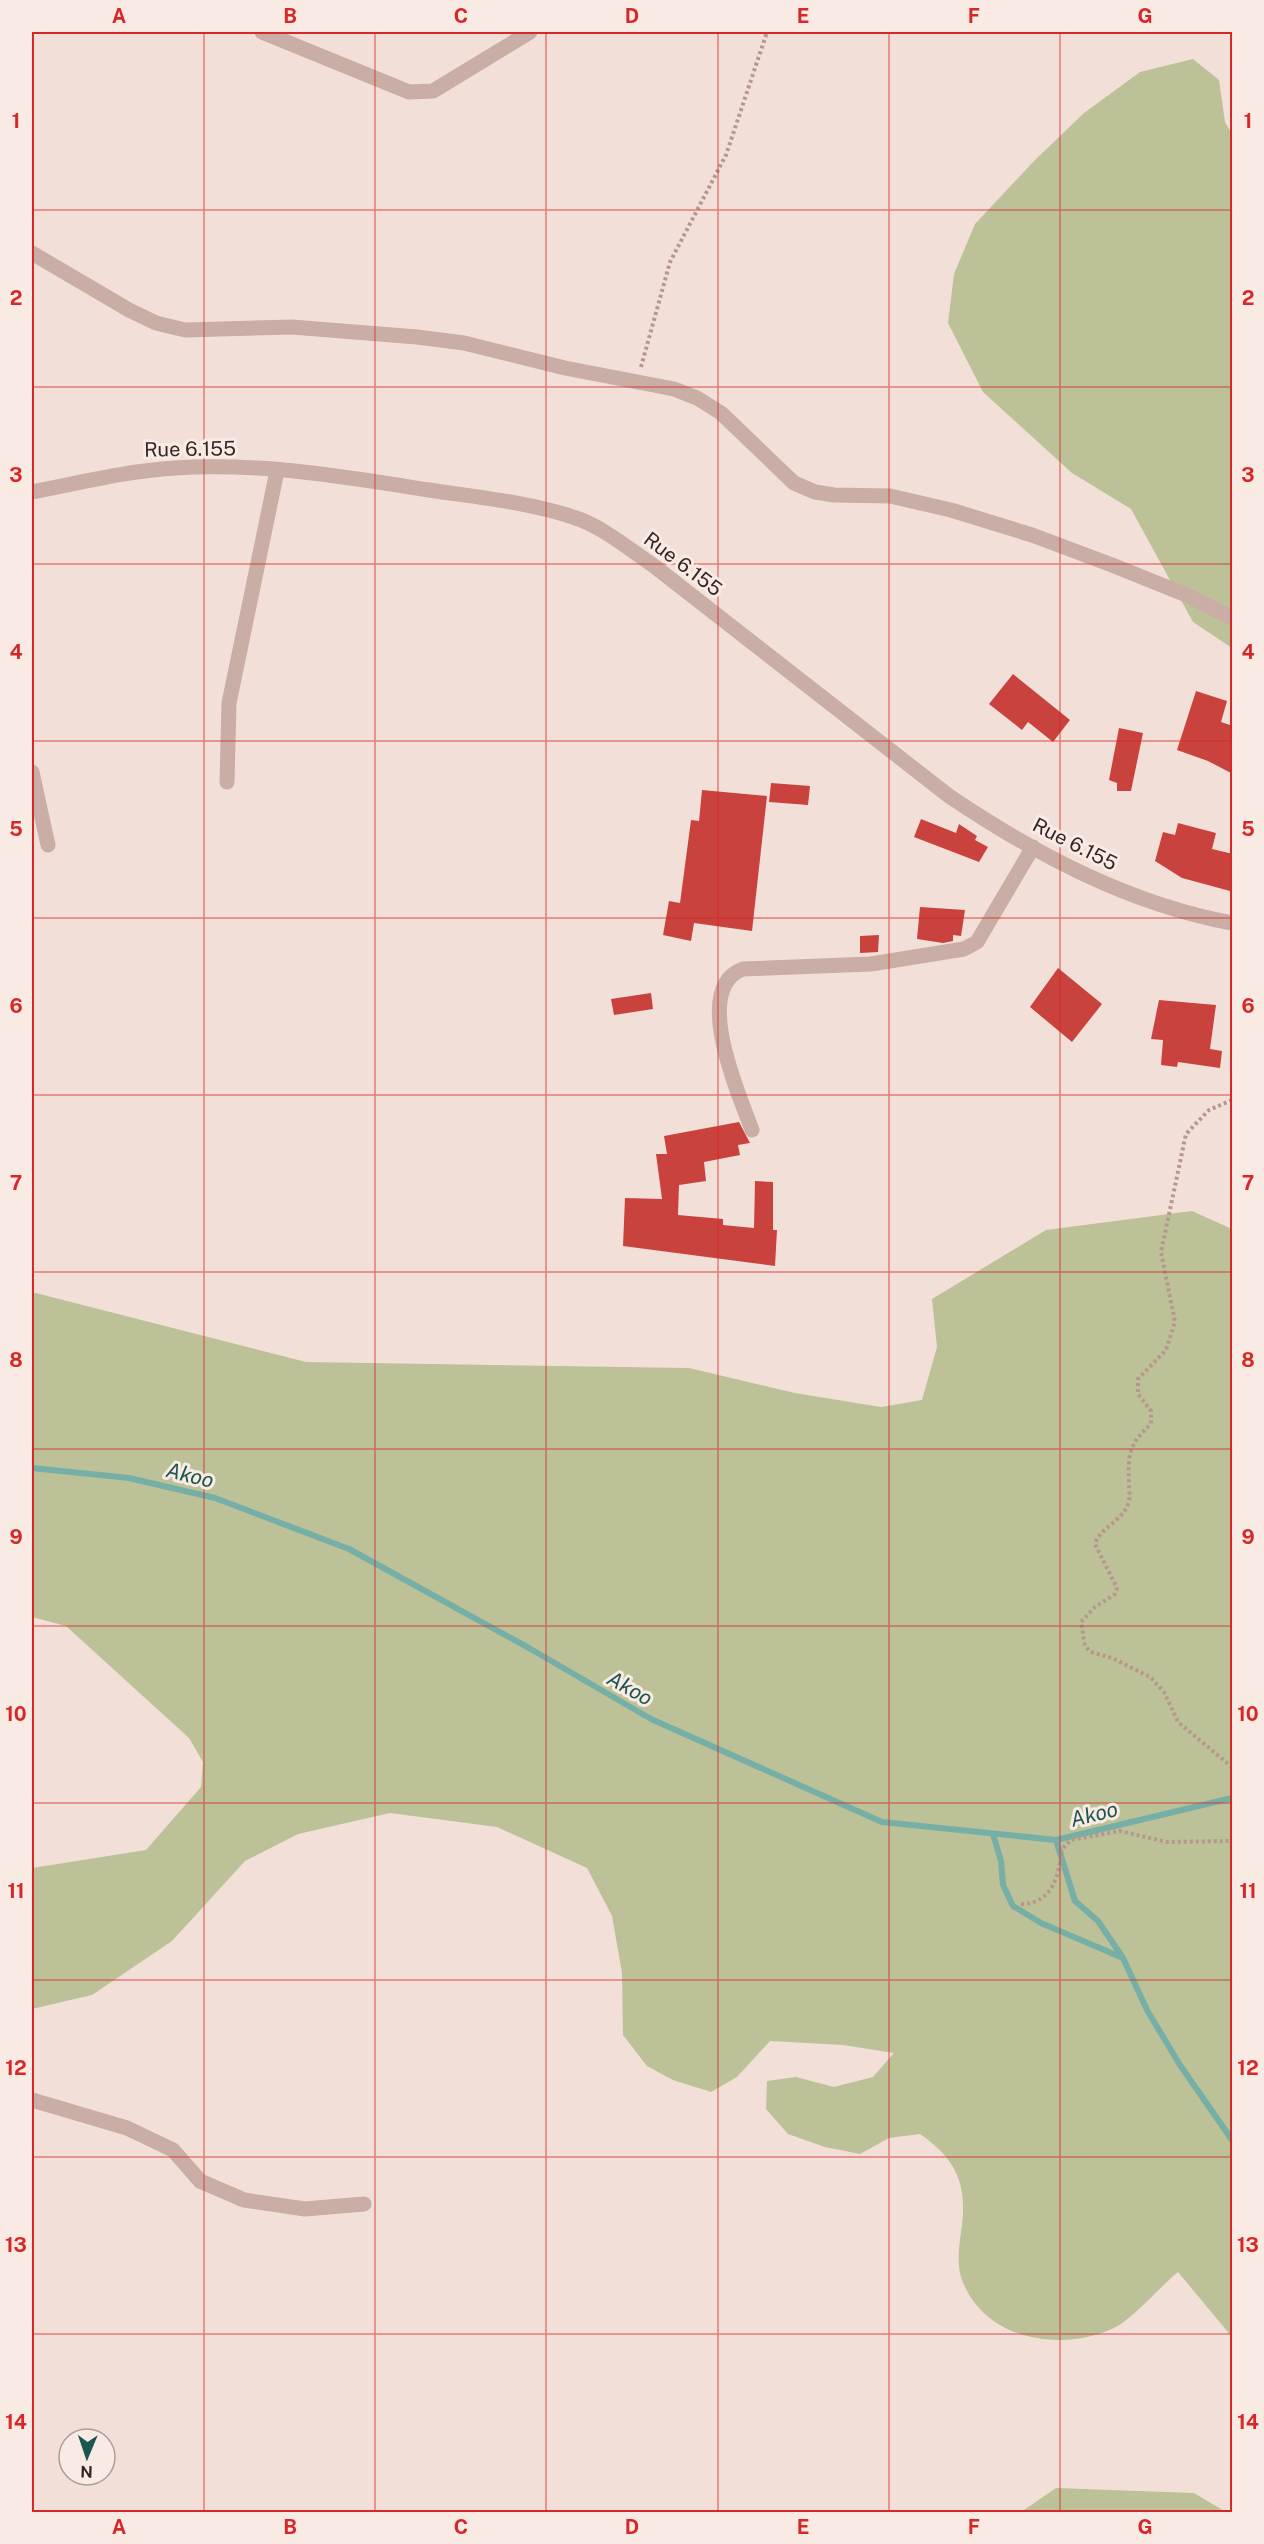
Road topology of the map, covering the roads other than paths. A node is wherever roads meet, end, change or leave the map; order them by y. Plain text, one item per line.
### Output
1 (262, 32) edge
2 (530, 32) edge
3 (32, 253) edge
4 (277, 471) junction
5 (32, 492) edge
6 (1233, 618) edge
7 (32, 772) edge
8 (227, 782) dead end
9 (48, 845) dead end
10 (1033, 847) junction
11 (1233, 923) edge
12 (752, 1130) dead end
13 (32, 2100) edge
14 (364, 2204) dead end

1 - 2 street
3 - 6 street
4 - 5 street, Rue 6.155
4 - 8 street
4 - 10 street, Rue 6.155
7 - 9 street
10 - 11 street, Rue 6.155
10 - 12 street
13 - 14 street

